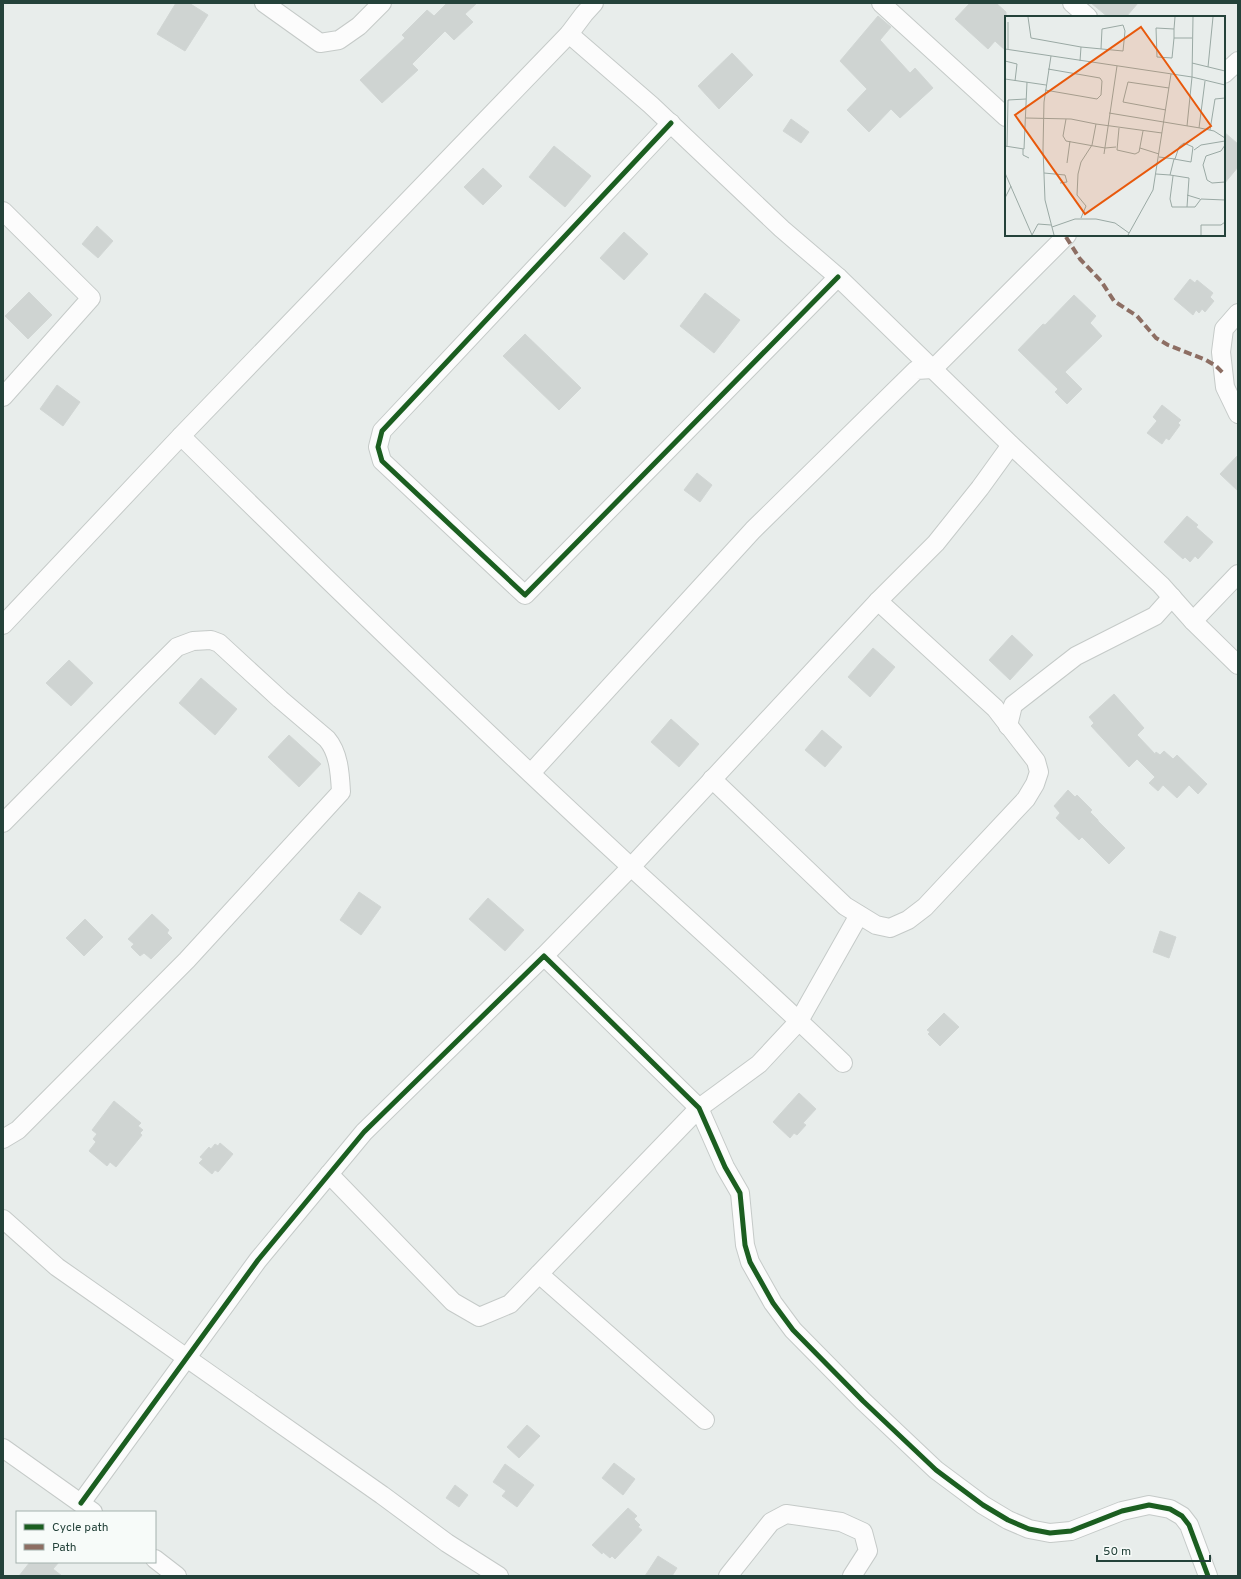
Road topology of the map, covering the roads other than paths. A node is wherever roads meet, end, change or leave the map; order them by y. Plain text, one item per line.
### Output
1 (264, 3) edge
2 (382, 3) edge
3 (594, 3) edge
4 (881, 3) edge
5 (1072, 3) edge
6 (1087, 16) edge
7 (569, 34) junction
8 (1238, 61) edge
9 (1225, 73) edge
10 (1005, 116) edge
11 (671, 124) junction
12 (3, 211) edge
13 (1066, 236) edge
14 (838, 277) junction
15 (1238, 313) edge
16 (933, 370) junction
17 (3, 397) edge
18 (1238, 414) edge
19 (181, 436) junction
20 (1011, 445) junction
21 (1238, 574) edge
22 (1172, 597) junction
23 (878, 601) junction
24 (1193, 621) junction
25 (3, 625) edge
26 (1238, 664) edge
27 (1008, 726) junction
28 (531, 773) junction
29 (712, 779) junction
30 (3, 823) edge
31 (631, 867) junction
32 (859, 915) junction
33 (544, 956) junction
34 (799, 1021) junction
35 (843, 1063) dead end
36 (699, 1108) junction
37 (3, 1139) edge
38 (329, 1174) junction
39 (3, 1219) edge
40 (539, 1274) junction
41 (186, 1359) junction
42 (705, 1420) dead end
43 (3, 1448) edge
44 (87, 1507) edge
45 (156, 1560) edge
46 (177, 1576) edge
47 (499, 1576) edge
48 (728, 1576) edge
49 (852, 1576) edge
50 (1208, 1576) edge

1 - 2 street
3 - 7 street
4 - 10 street
5 - 6 street
7 - 11 street
7 - 19 street
8 - 9 street
11 - 14 street
11 - 14 street
12 - 17 street
13 - 16 street
14 - 16 street
15 - 18 street
16 - 20 street
16 - 28 street
19 - 25 street
19 - 28 street
20 - 22 street
20 - 23 street
21 - 24 street
22 - 24 street
22 - 27 street
23 - 27 street
23 - 29 street
24 - 26 street
27 - 32 street
28 - 31 street
29 - 31 street
29 - 32 street
30 - 37 street
31 - 33 street
31 - 34 street
32 - 34 street
33 - 36 street
33 - 38 street
34 - 35 street
34 - 36 street
36 - 40 street
36 - 50 street
38 - 40 street
38 - 41 street
39 - 41 street
40 - 42 street
41 - 44 street
41 - 47 street
43 - 44 street
45 - 46 street
48 - 49 street

